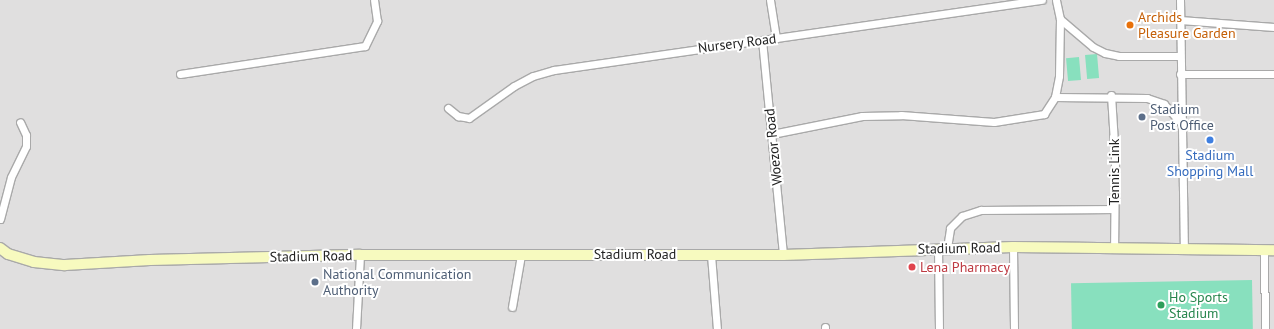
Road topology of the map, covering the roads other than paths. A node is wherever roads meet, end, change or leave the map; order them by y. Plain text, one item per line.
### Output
1 (374, 0) edge
2 (770, 0) edge
3 (1042, 0) edge
4 (1056, 0) edge
5 (1180, 0) edge
6 (1022, 1) edge
7 (1060, 19) junction
8 (1180, 20) junction
9 (1274, 27) edge
10 (776, 39) junction
11 (762, 40) junction
12 (1180, 56) junction
13 (180, 74) dead end
14 (1180, 74) junction
15 (1274, 74) edge
16 (1111, 95) junction
17 (1055, 97) junction
18 (448, 108) dead end
19 (20, 122) dead end
20 (1181, 123) junction
21 (772, 134) junction
22 (1114, 209) junction
23 (0, 219) edge
24 (1013, 247) junction
25 (0, 248) edge
26 (942, 248) junction
27 (1114, 248) junction
28 (1184, 248) junction
29 (1269, 250) edge
30 (711, 254) junction
31 (360, 255) junction
32 (521, 255) junction
33 (783, 255) junction
34 (512, 307) dead end
35 (356, 329) edge
36 (717, 329) edge
37 (939, 329) edge
38 (1014, 329) edge
39 (1265, 329) edge

1 - 13 street
2 - 10 street
3 - 6 street, Nursery Road
4 - 7 street
5 - 8 street
6 - 10 street, Nursery Road
7 - 12 street
7 - 17 street
8 - 9 street
8 - 12 street
10 - 11 street, Nursery Road
11 - 18 street, Nursery Road
11 - 21 street, Woezor Road
12 - 14 street
14 - 15 street
14 - 20 street
16 - 17 street
16 - 20 street
16 - 22 street, Tennis Link
17 - 21 street
19 - 23 street
20 - 28 street
21 - 33 street, Woezor Road
22 - 26 street
22 - 27 street, Tennis Link
24 - 26 main road, Stadium Road
24 - 27 main road, Stadium Road
24 - 38 street
25 - 31 main road, Stadium Road
26 - 33 main road, Stadium Road
26 - 37 street
27 - 28 main road, Stadium Road
28 - 29 main road, Stadium Road
29 - 39 street
30 - 32 main road, Stadium Road
30 - 33 main road, Stadium Road
30 - 36 street
31 - 32 main road, Stadium Road
31 - 35 street
32 - 34 street

